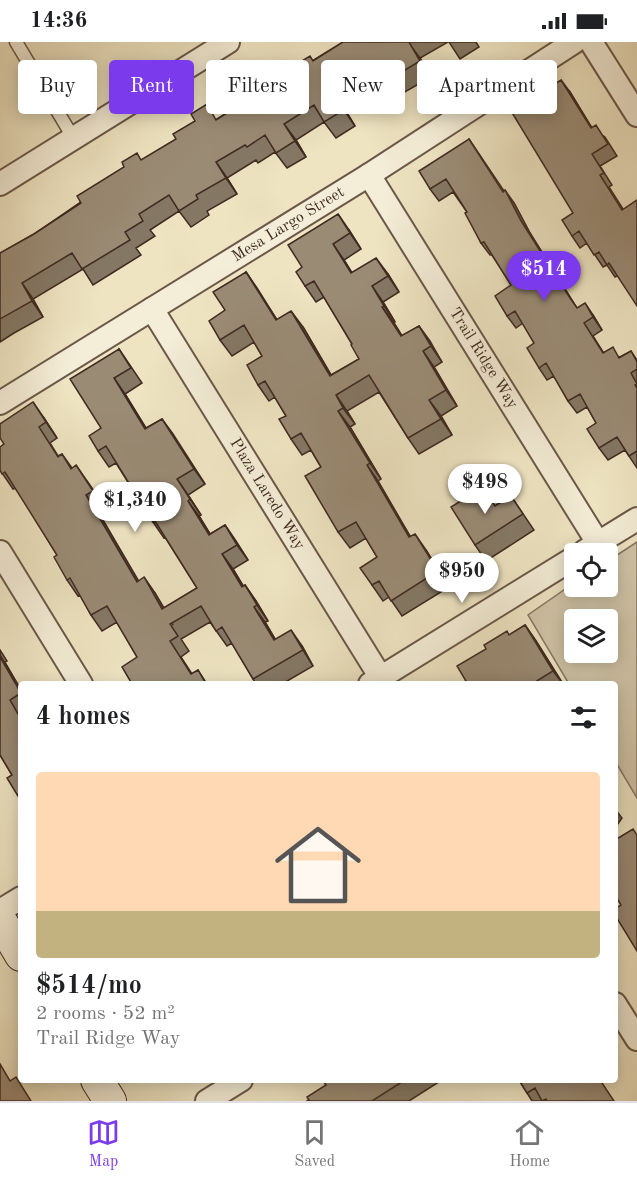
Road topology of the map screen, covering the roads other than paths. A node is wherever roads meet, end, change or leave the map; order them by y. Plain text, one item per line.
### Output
1 (16, 42) edge
2 (228, 42) edge
3 (574, 42) edge
4 (591, 42) edge
5 (637, 115) edge
6 (74, 139) junction
7 (369, 175) junction
8 (0, 184) edge
9 (152, 309) junction
10 (0, 403) edge
11 (637, 519) edge
12 (587, 543) edge
13 (598, 543) edge
14 (0, 552) edge
15 (564, 564) edge
16 (79, 681) edge
17 (375, 681) edge
18 (18, 900) edge
19 (0, 911) edge
20 (0, 920) edge
21 (18, 950) edge
22 (618, 1009) edge
23 (637, 1039) edge
24 (99, 1083) edge
25 (236, 1083) edge
26 (110, 1101) edge
27 (207, 1101) edge

1 - 6 lane
2 - 6 street
3 - 7 street, Mesa Largo Street
4 - 5 street
6 - 8 street
7 - 9 street, Mesa Largo Street
7 - 12 street, Trail Ridge Way
9 - 10 street, Mesa Largo Street
9 - 17 street, Plaza Laredo Way
11 - 13 street
14 - 16 street
15 - 17 street
18 - 19 street
20 - 21 main road
22 - 23 street
24 - 26 main road
25 - 27 street

